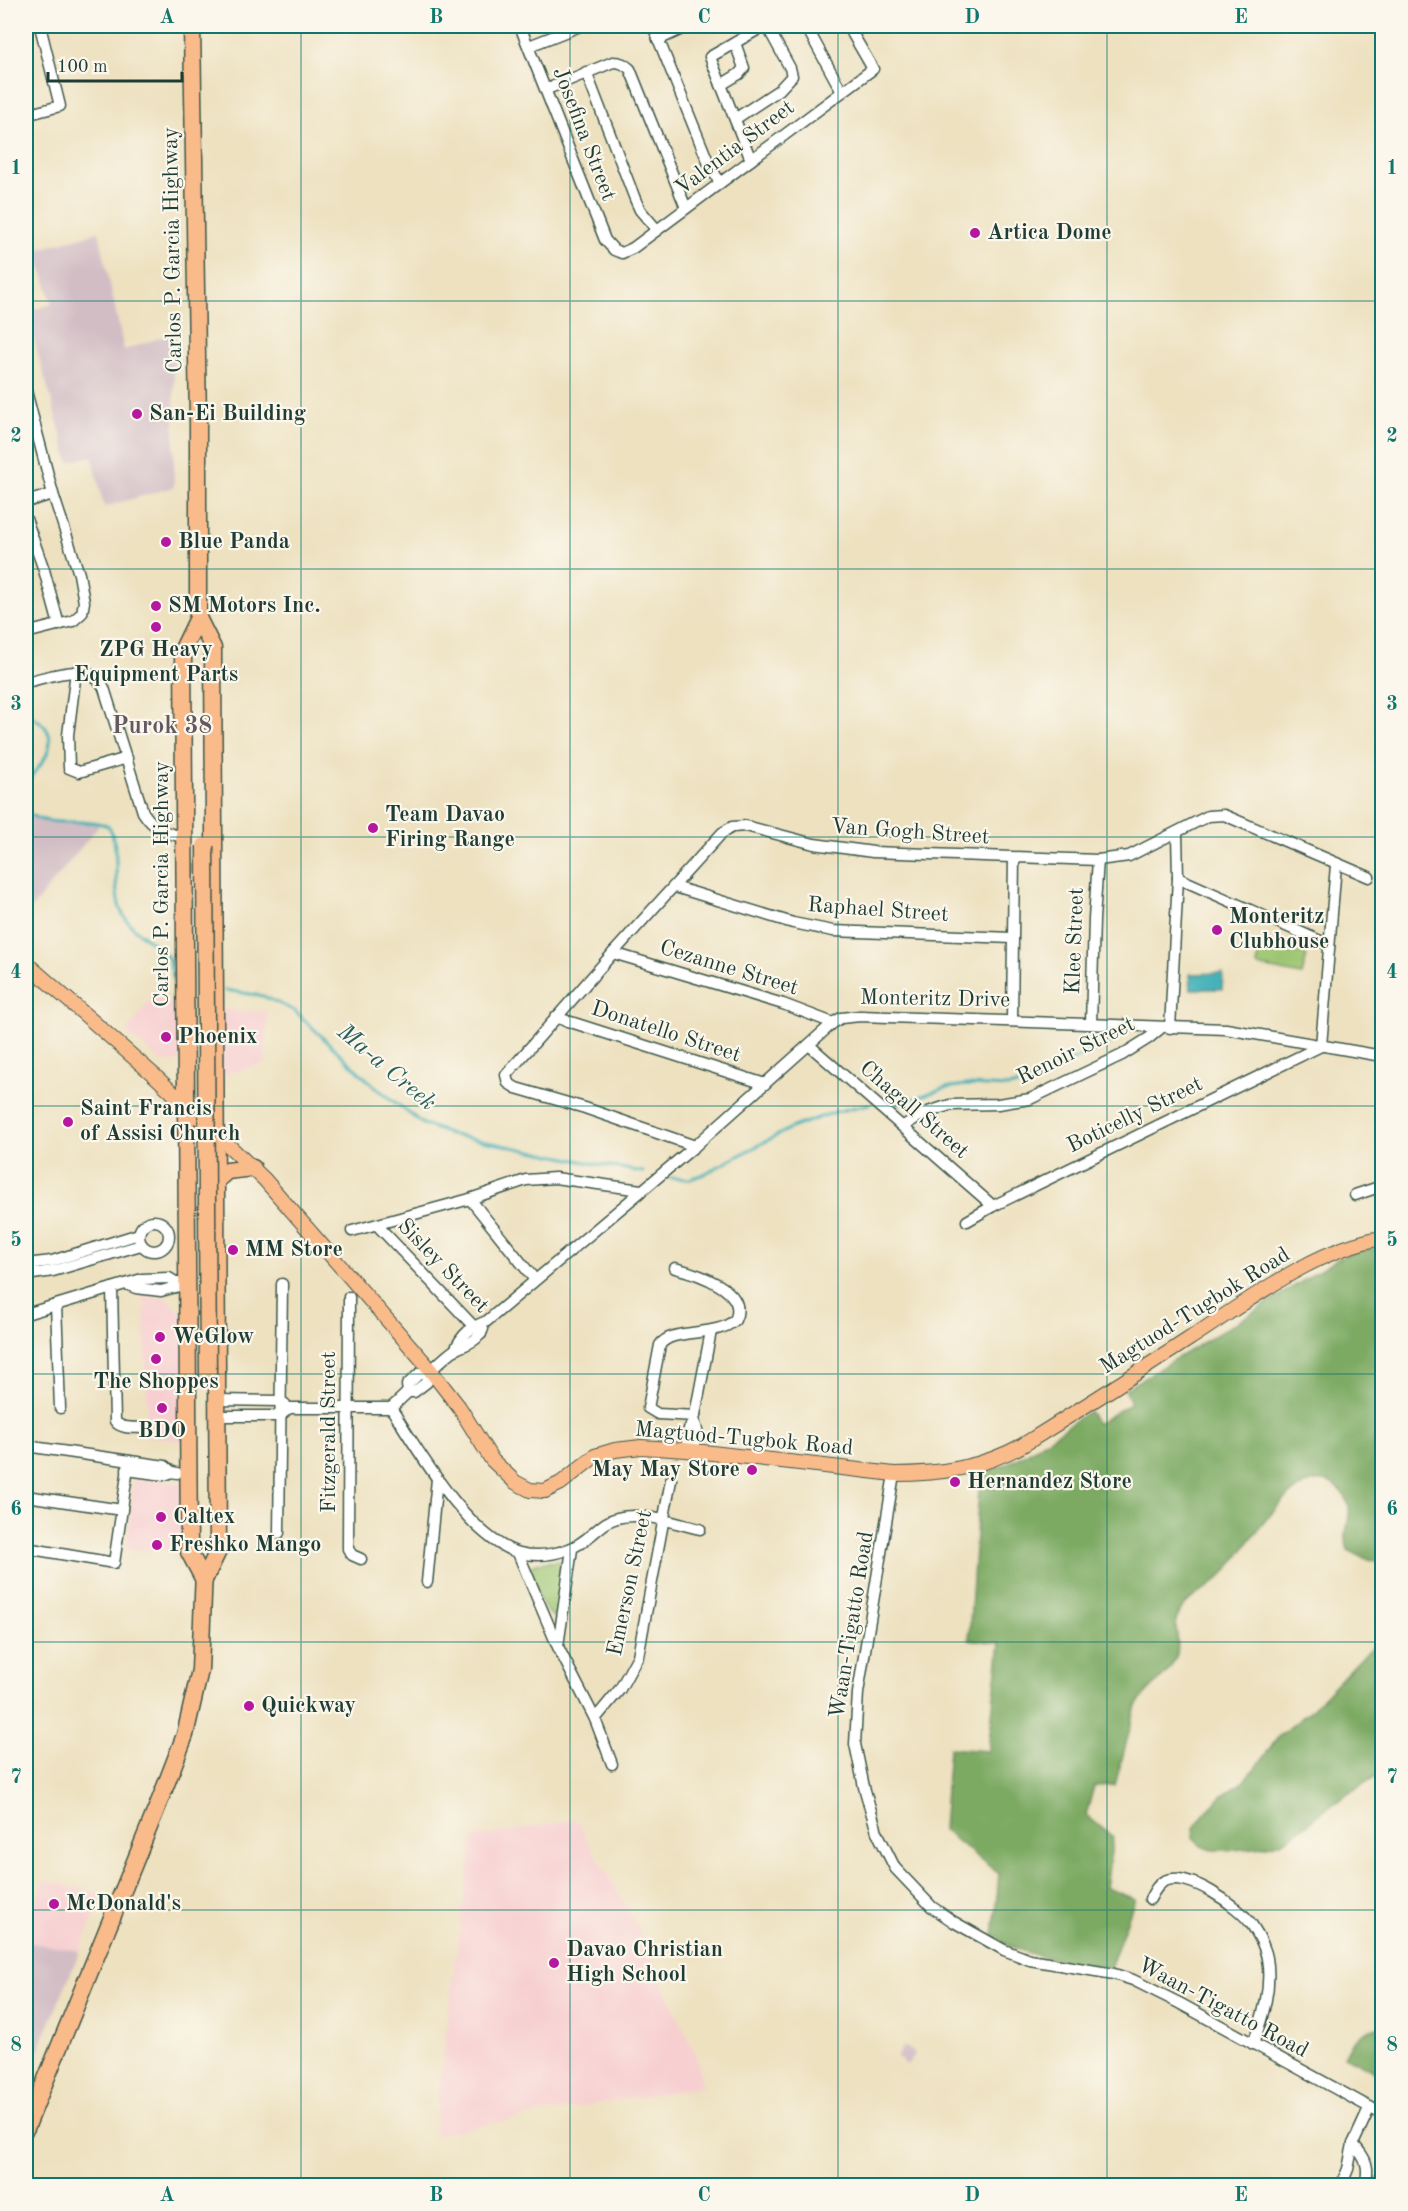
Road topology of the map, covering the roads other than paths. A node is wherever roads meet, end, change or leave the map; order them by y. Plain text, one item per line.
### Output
1 (40, 26) edge
2 (192, 26) edge
3 (520, 26) edge
4 (580, 26) edge
5 (653, 26) edge
6 (688, 26) edge
7 (765, 26) edge
8 (806, 26) edge
9 (848, 26) edge
10 (658, 40) junction
11 (735, 43) junction
12 (529, 46) junction
13 (586, 72) junction
14 (721, 85) junction
15 (547, 89) junction
16 (842, 92) junction
17 (26, 115) edge
18 (735, 119) junction
19 (751, 160) junction
20 (720, 183) junction
21 (686, 208) junction
22 (657, 230) junction
23 (618, 253) joint
24 (26, 391) edge
25 (53, 494) junction
26 (26, 502) edge
27 (26, 519) edge
28 (59, 625) junction
29 (198, 625) junction
30 (26, 633) edge
31 (76, 671) junction
32 (26, 682) edge
33 (127, 758) junction
34 (1177, 833) junction
35 (194, 843) junction
36 (1014, 858) junction
37 (1098, 860) junction
38 (1336, 865) junction
39 (185, 867) junction
40 (214, 867) junction
41 (1369, 877) dead end
42 (1178, 878) junction
43 (675, 888) junction
44 (214, 921) junction
45 (185, 922) junction
46 (1012, 938) junction
47 (1329, 945) junction
48 (613, 953) junction
49 (26, 963) edge
50 (215, 973) junction
51 (185, 974) junction
52 (555, 1017) junction
53 (215, 1020) junction
54 (1012, 1020) junction
55 (186, 1021) junction
56 (833, 1023) junction
57 (1091, 1024) junction
58 (1165, 1028) junction
59 (809, 1045) junction
60 (1321, 1046) junction
61 (1383, 1056) edge
62 (186, 1065) junction
63 (215, 1065) junction
64 (765, 1084) junction
65 (186, 1105) junction
66 (903, 1126) junction
67 (216, 1132) junction
68 (695, 1146) junction
69 (187, 1166) junction
70 (253, 1168) junction
71 (216, 1181) junction
72 (1383, 1186) edge
73 (640, 1190) junction
74 (1355, 1194) dead end
75 (187, 1198) junction
76 (470, 1199) junction
77 (993, 1206) junction
78 (967, 1221) dead end
79 (377, 1225) junction
80 (352, 1231) dead end
81 (169, 1237) junction
82 (187, 1237) junction
83 (216, 1237) junction
84 (1383, 1238) edge
85 (140, 1240) junction
86 (109, 1249) junction
87 (26, 1264) edge
88 (675, 1268) dead end
89 (26, 1275) edge
90 (535, 1280) junction
91 (282, 1284) dead end
92 (184, 1285) junction
93 (217, 1285) junction
94 (112, 1288) junction
95 (349, 1297) dead end
96 (56, 1305) junction
97 (26, 1314) edge
98 (477, 1330) junction
99 (711, 1331) junction
100 (188, 1356) junction
101 (217, 1356) junction
102 (428, 1373) junction
103 (265, 1400) junction
104 (60, 1408) dead end
105 (217, 1408) junction
106 (283, 1408) junction
107 (348, 1408) junction
108 (391, 1408) junction
109 (264, 1416) junction
110 (695, 1418) junction
111 (146, 1428) dead end
112 (26, 1446) edge
113 (690, 1450) junction
114 (128, 1465) junction
115 (180, 1473) junction
116 (894, 1474) junction
117 (437, 1479) junction
118 (671, 1480) dead end
119 (26, 1496) edge
120 (122, 1510) junction
121 (663, 1521) junction
122 (700, 1529) dead end
123 (279, 1533) dead end
124 (26, 1548) edge
125 (572, 1549) junction
126 (518, 1553) junction
127 (361, 1559) dead end
128 (204, 1574) junction
129 (427, 1582) dead end
130 (558, 1647) junction
131 (595, 1719) junction
132 (612, 1764) dead end
133 (1150, 1899) dead end
134 (1253, 2044) junction
135 (1370, 2107) junction
136 (1383, 2114) edge
137 (26, 2128) edge
138 (1353, 2144) junction
139 (1341, 2186) edge
140 (1364, 2186) edge

1 - 17 street
2 - 29 highway, Carlos P. Garcia Highway
3 - 12 street, Josefina Street
4 - 12 street
5 - 10 street
6 - 10 street
7 - 11 street
7 - 18 street
8 - 16 street
9 - 16 street, Valentia Street
10 - 20 street
11 - 14 street
11 - 14 street
12 - 15 street, Josefina Street
13 - 15 street
13 - 21 street
13 - 22 street
14 - 18 street
15 - 23 street, Josefina Street
16 - 19 street, Valentia Street
18 - 19 street
19 - 20 street, Valentia Street
20 - 21 street, Valentia Street
21 - 22 street, Valentia Street
22 - 23 street, Valentia Street
24 - 25 street
25 - 26 street
25 - 28 street
27 - 28 street
28 - 30 street
29 - 35 highway, Carlos P. Garcia Highway
29 - 40 highway, Carlos P. Garcia Highway
31 - 32 street
31 - 33 street
31 - 33 street
33 - 35 street
34 - 37 street, Van Gogh Street
34 - 38 street, Van Gogh Street
34 - 42 street
35 - 39 highway, Carlos P. Garcia Highway
35 - 128 highway, Carlos P. Garcia Highway, bridge
36 - 37 street, Van Gogh Street
36 - 43 street, Van Gogh Street
36 - 46 street
37 - 57 street, Klee Street
38 - 41 street, Van Gogh Street
38 - 47 street
39 - 40 highway
39 - 45 highway, Carlos P. Garcia Highway
40 - 44 highway, Carlos P. Garcia Highway
42 - 47 street
42 - 58 street
43 - 46 street, Raphael Street
43 - 48 street, Van Gogh Street
44 - 45 highway
44 - 50 highway, Carlos P. Garcia Highway
45 - 51 highway, Carlos P. Garcia Highway
46 - 54 street
47 - 60 street
48 - 52 street, Van Gogh Street
48 - 56 street, Cezanne Street
49 - 65 main road, Magtuod-Tugbok Road
50 - 51 highway
50 - 53 highway, Carlos P. Garcia Highway
51 - 55 highway, Carlos P. Garcia Highway
52 - 64 street, Donatello Street
52 - 68 street, Van Gogh Street
53 - 55 highway
53 - 63 highway, Carlos P. Garcia Highway
54 - 56 street, Monteritz Drive
54 - 57 street, Monteritz Drive
55 - 62 highway, Carlos P. Garcia Highway
56 - 59 street, Monteritz Drive
57 - 58 street, Monteritz Drive
58 - 60 street, Monteritz Drive
58 - 66 street, Renoir Street
59 - 64 street, Monteritz Drive
59 - 66 street, Chagall Street
60 - 61 street, Monteritz Drive
60 - 77 street, Boticelly Street
62 - 63 highway
62 - 65 highway, Carlos P. Garcia Highway
63 - 67 highway, Carlos P. Garcia Highway
64 - 68 street, Monteritz Drive
65 - 67 main road, Magtuod-Tugbok Road
65 - 69 highway, Carlos P. Garcia Highway
66 - 77 street, Chagall Street
67 - 70 main road, Magtuod-Tugbok Road
67 - 71 highway, Carlos P. Garcia Highway
68 - 73 street, Monteritz Drive
69 - 71 highway
69 - 75 highway, Carlos P. Garcia Highway
70 - 71 highway
70 - 102 main road, Magtuod-Tugbok Road
71 - 75 highway
71 - 83 highway, Carlos P. Garcia Highway
72 - 74 street
73 - 76 street
73 - 90 street, Monteritz Drive
75 - 82 highway, Carlos P. Garcia Highway
76 - 79 street
76 - 90 street
77 - 78 street, Boticelly Street
79 - 80 street
79 - 98 street, Sisley Street
81 - 82 street
81 - 85 street
81 - 85 street
82 - 83 highway
82 - 92 highway, Carlos P. Garcia Highway
83 - 93 highway, Carlos P. Garcia Highway
84 - 116 main road, Magtuod-Tugbok Road
85 - 86 street
86 - 87 street
86 - 89 street
88 - 99 street
90 - 98 street, Monteritz Drive
91 - 106 street
92 - 93 highway
92 - 94 street
92 - 100 highway, Carlos P. Garcia Highway
93 - 101 highway, Carlos P. Garcia Highway
94 - 96 street
94 - 111 street
95 - 107 street, Fitzgerald Street
96 - 97 street
96 - 104 street
98 - 102 street, Monteritz Drive
99 - 110 street
99 - 110 street
100 - 101 highway
100 - 115 highway, Carlos P. Garcia Highway
101 - 105 highway, Carlos P. Garcia Highway
102 - 108 street, Monteritz Drive
102 - 113 main road, Magtuod-Tugbok Road
103 - 105 street
103 - 106 street
103 - 109 street
105 - 109 street
105 - 128 highway, Carlos P. Garcia Highway
106 - 107 street
106 - 109 street
106 - 123 street
107 - 108 street
107 - 127 street, Fitzgerald Street
108 - 117 street
110 - 113 street
112 - 114 street
113 - 116 main road, Magtuod-Tugbok Road
114 - 115 street
114 - 120 street
115 - 128 highway, Carlos P. Garcia Highway
116 - 134 street, Waan-Tigatto Road
117 - 126 street
117 - 129 street
118 - 121 street, Emerson Street
119 - 120 street
120 - 124 street
121 - 122 street
121 - 125 street
121 - 131 street, Emerson Street
125 - 126 street
125 - 130 street
126 - 130 street
128 - 137 highway, Carlos P. Garcia Highway
130 - 131 street
131 - 132 street
133 - 134 street
134 - 135 street, Waan-Tigatto Road
135 - 136 street, Waan-Tigatto Road
135 - 138 street
138 - 139 street
138 - 140 street

